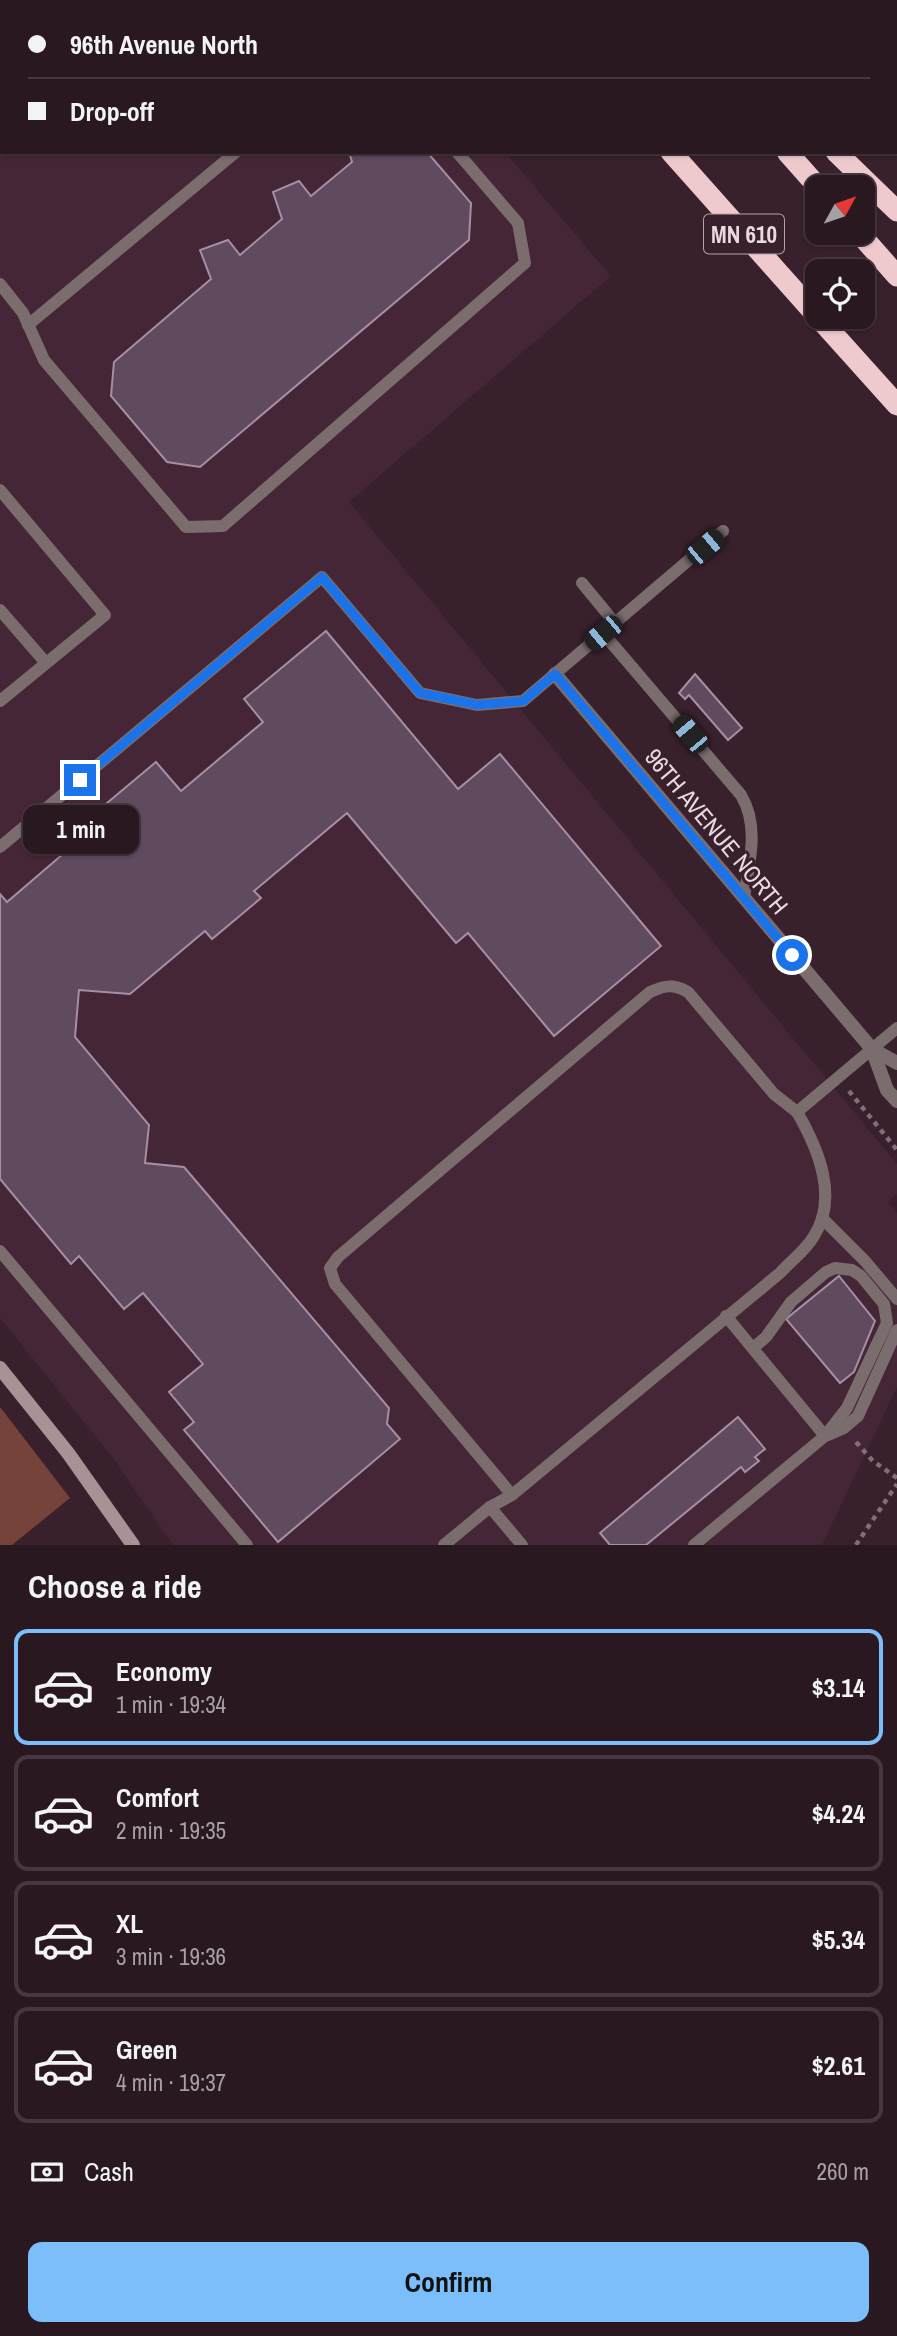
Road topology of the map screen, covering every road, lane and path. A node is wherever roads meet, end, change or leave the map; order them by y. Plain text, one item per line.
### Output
1 (234, 154) edge
2 (459, 154) edge
3 (673, 154) edge
4 (789, 154) edge
5 (838, 154) edge
6 (807, 175) edge
7 (897, 211) edge
8 (870, 245) edge
9 (897, 275) edge
10 (0, 284) edge
11 (805, 301) edge
12 (28, 326) junction
13 (830, 329) edge
14 (897, 405) edge
15 (0, 490) edge
16 (723, 531) dead end
17 (582, 583) dead end
18 (0, 610) edge
19 (615, 623) junction
20 (603, 633) junction
21 (46, 663) junction
22 (555, 674) junction
23 (0, 701) edge
24 (0, 847) edge
25 (744, 898) junction
26 (897, 1028) edge
27 (872, 1049) junction
28 (897, 1063) edge
29 (838, 1077) junction
30 (897, 1101) edge
31 (797, 1112) junction
32 (897, 1150) edge
33 (822, 1218) junction
34 (0, 1251) edge
35 (897, 1299) edge
36 (726, 1315) junction
37 (897, 1330) edge
38 (753, 1348) junction
39 (0, 1368) edge
40 (825, 1436) junction
41 (897, 1484) edge
42 (512, 1495) junction
43 (490, 1507) junction
44 (133, 1545) edge
45 (247, 1545) edge
46 (444, 1545) edge
47 (522, 1545) edge
48 (694, 1545) edge
49 (856, 1545) edge

1 - 12 lane
2 - 12 lane
3 - 11 highway, MN 610
4 - 6 highway
5 - 7 highway
8 - 9 highway
10 - 12 lane
13 - 14 highway, MN 610
15 - 21 lane
16 - 19 lane
17 - 19 lane
18 - 21 lane
19 - 20 lane
20 - 22 lane
20 - 25 lane
21 - 23 lane
22 - 24 lane
22 - 25 street, 96TH AVENUE NORTH
25 - 27 street, 96TH AVENUE NORTH
26 - 27 lane
27 - 28 street, 96TH AVENUE NORTH
27 - 29 lane
27 - 30 street, 96TH AVENUE NORTH
29 - 31 lane
29 - 32 path
31 - 33 lane
31 - 42 lane
33 - 35 lane
33 - 36 lane
34 - 45 lane
36 - 38 lane
36 - 42 lane
37 - 40 lane
38 - 40 lane
38 - 40 lane
39 - 44 street
40 - 48 lane
41 - 49 path
42 - 43 lane
43 - 46 lane
43 - 47 lane

